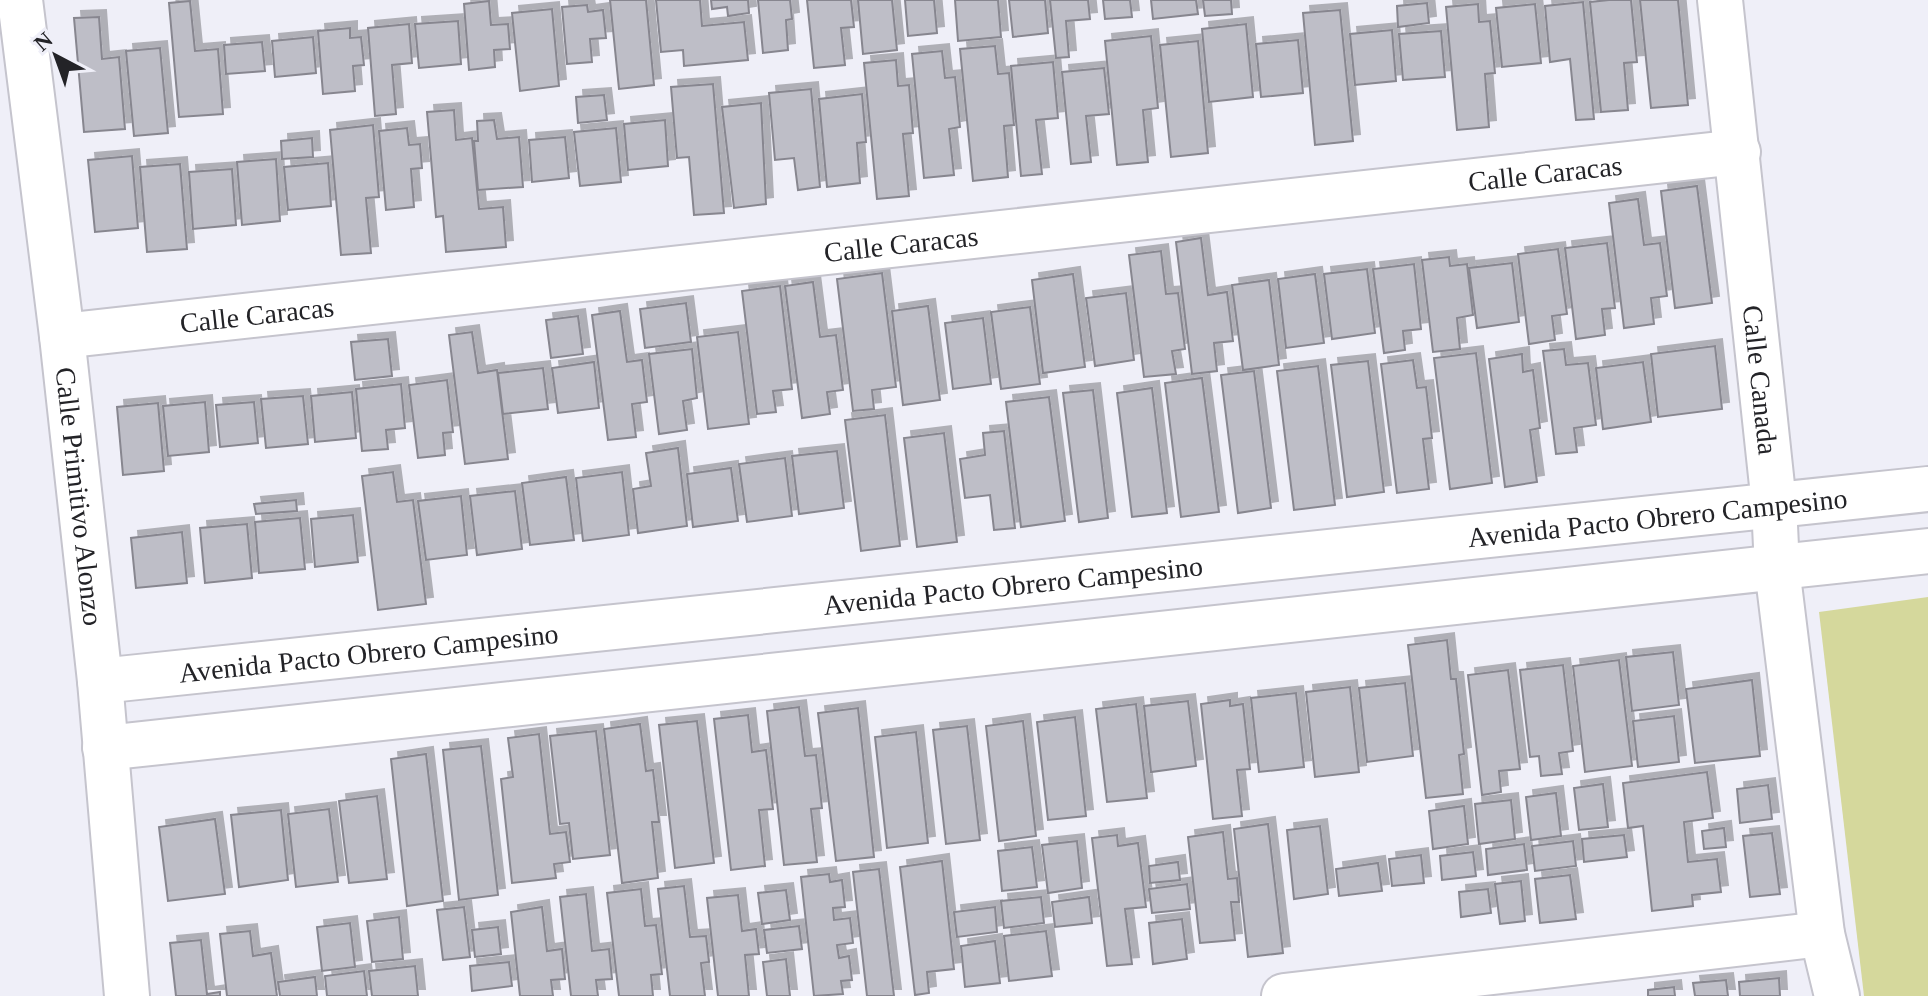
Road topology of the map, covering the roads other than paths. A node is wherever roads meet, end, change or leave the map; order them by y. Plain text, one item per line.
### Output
1 (20, 0) edge
2 (1720, 0) edge
3 (1738, 152) junction
4 (62, 336) junction
5 (1928, 489) edge
6 (1774, 504) junction
7 (1928, 551) edge
8 (1777, 568) junction
9 (100, 681) junction
10 (105, 748) junction
11 (1822, 934) junction
12 (127, 996) edge
13 (1284, 996) edge
14 (1837, 996) edge

1 - 4 street, Calle Primitivo Alonzo
2 - 3 street, Calle Canada
3 - 4 street, Calle Caracas
3 - 6 street, Calle Canada
4 - 9 street, Calle Primitivo Alonzo
5 - 6 street, Avenida Pacto Obrero Campesino
6 - 8 street, Calle Canada
6 - 9 street, Avenida Pacto Obrero Campesino
7 - 8 street
8 - 10 street
8 - 11 street, Calle Canada
9 - 10 street, Calle Primitivo Alonzo
10 - 12 street, Calle Primitivo Alonzo
11 - 13 street
11 - 14 street, Calle Canada

